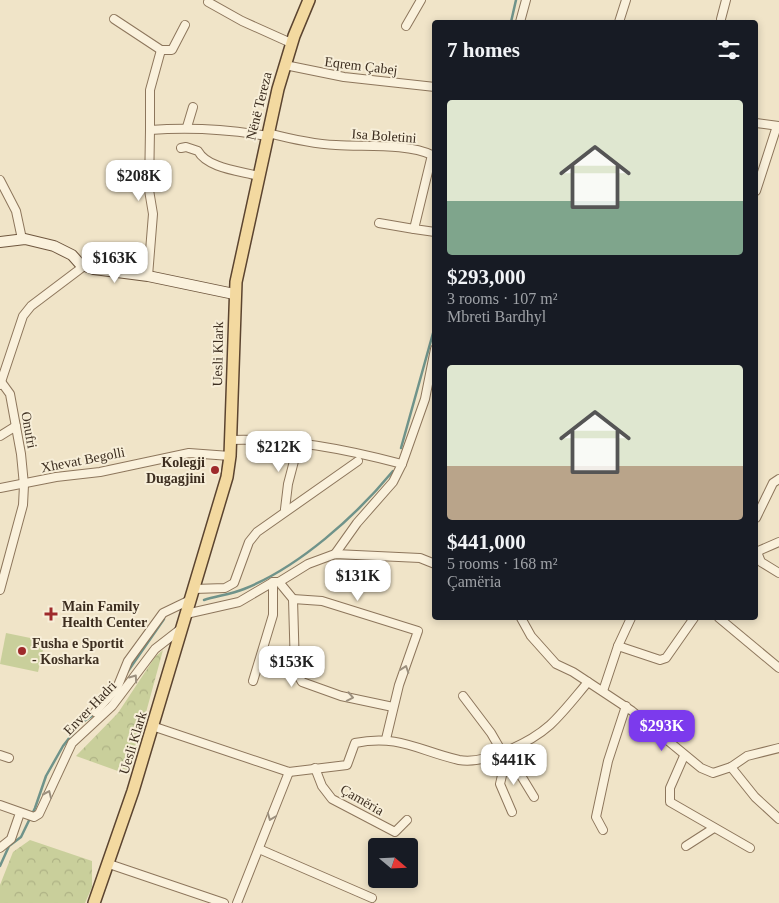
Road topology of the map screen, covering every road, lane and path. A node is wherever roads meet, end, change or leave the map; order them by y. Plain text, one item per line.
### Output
1 (309, 0) edge
2 (421, 0) edge
3 (526, 0) edge
4 (626, 0) edge
5 (726, 0) edge
6 (208, 2) dead end
7 (721, 19) dead end
8 (114, 20) dead end
9 (521, 20) edge
10 (620, 20) edge
11 (184, 25) dead end
12 (406, 26) dead end
13 (291, 43) junction
14 (161, 50) junction
15 (284, 65) junction
16 (432, 87) edge
17 (193, 107) dead end
18 (758, 124) edge
19 (778, 126) edge
20 (187, 127) junction
21 (150, 130) junction
22 (267, 134) junction
23 (181, 148) dead end
24 (258, 176) junction
25 (0, 180) edge
26 (758, 185) edge
27 (379, 223) dead end
28 (414, 229) junction
29 (432, 232) edge
30 (22, 240) junction
31 (0, 242) edge
32 (84, 266) junction
33 (148, 276) junction
34 (234, 294) junction
35 (432, 364) edge
36 (1, 384) edge
37 (16, 426) junction
38 (0, 436) edge
39 (230, 440) junction
40 (299, 442) junction
41 (230, 456) junction
42 (358, 461) dead end
43 (402, 464) junction
44 (779, 478) edge
45 (24, 485) junction
46 (0, 488) edge
47 (285, 509) dead end
48 (758, 514) edge
49 (779, 542) edge
50 (758, 552) edge
51 (335, 554) junction
52 (758, 554) edge
53 (432, 563) edge
54 (779, 573) edge
55 (276, 582) junction
56 (0, 590) edge
57 (192, 594) junction
58 (293, 599) junction
59 (186, 614) junction
60 (523, 620) edge
61 (630, 620) edge
62 (693, 620) edge
63 (721, 620) edge
64 (182, 628) junction
65 (618, 646) junction
66 (779, 668) edge
67 (253, 680) dead end
68 (588, 682) junction
69 (603, 691) junction
70 (463, 696) dead end
71 (626, 706) junction
72 (393, 707) junction
73 (95, 712) dead end
74 (152, 726) junction
75 (386, 739) junction
76 (779, 748) edge
77 (504, 752) junction
78 (0, 755) edge
79 (684, 756) junction
80 (9, 758) dead end
81 (513, 763) junction
82 (315, 768) junction
83 (730, 768) junction
84 (289, 772) junction
85 (534, 797) dead end
86 (0, 805) edge
87 (512, 812) dead end
88 (27, 815) junction
89 (779, 819) edge
90 (407, 820) dead end
91 (714, 828) junction
92 (603, 830) dead end
93 (686, 846) dead end
94 (0, 848) edge
95 (750, 848) dead end
96 (259, 849) junction
97 (109, 864) junction
98 (372, 898) dead end
99 (94, 903) edge
100 (224, 903) edge
101 (237, 903) edge

1 - 13 main road, Nënë Tereza
2 - 12 street
3 - 9 street
4 - 10 street
5 - 7 street
6 - 13 street
8 - 14 street
11 - 14 street
13 - 15 main road, Nënë Tereza
14 - 21 street
15 - 16 street, Eqrem Çabej
15 - 22 main road, Nënë Tereza
17 - 20 street
18 - 19 street
19 - 26 street
20 - 21 street
20 - 22 street
21 - 33 street
22 - 24 main road, Nënë Tereza
22 - 28 street, Isa Boletini
23 - 24 street
24 - 34 main road, Nënë Tereza
25 - 30 street
27 - 28 street
28 - 29 street
30 - 31 street
30 - 32 street
32 - 33 street
32 - 36 street
33 - 34 street
34 - 39 main road, Uesli Klark
35 - 43 street
36 - 37 street, Onufri
37 - 38 street
37 - 45 street, Onufri
39 - 40 street
39 - 41 main road, Uesli Klark
40 - 43 street
40 - 47 street
41 - 45 street, Xhevat Begolli
41 - 57 main road, Uesli Klark
42 - 57 street
43 - 51 street
44 - 48 street
45 - 46 street, Xhevat Begolli
45 - 56 street, Onufri
49 - 50 street
51 - 53 street
51 - 55 street
52 - 54 street
55 - 58 street
55 - 59 street
55 - 67 street
57 - 59 main road, Uesli Klark
57 - 73 street, Enver Hadri
58 -> 72 street
72 -> 58 street
59 - 64 main road, Uesli Klark
60 - 68 street
61 - 65 street
62 - 65 street
63 - 66 street
64 - 74 main road, Uesli Klark
88 -> 64 street, Enver Hadri
65 - 69 street
68 - 69 street
68 - 77 street
69 - 71 street
70 - 77 street
71 - 79 street
71 - 92 street
72 - 75 street
74 - 84 street
74 - 97 main road, Uesli Klark
75 - 77 street
75 - 82 street
76 - 83 street
77 - 81 street
78 - 80 street
79 - 83 street
79 - 91 street
81 - 85 street
81 - 87 street
82 - 84 street
82 - 90 street, Çamëria
83 - 89 street
84 -> 96 street
86 - 88 street
88 - 94 street, Enver Hadri
91 - 93 street
91 - 95 street
96 - 98 street
96 - 101 street
97 - 99 main road, Uesli Klark
97 - 100 street

